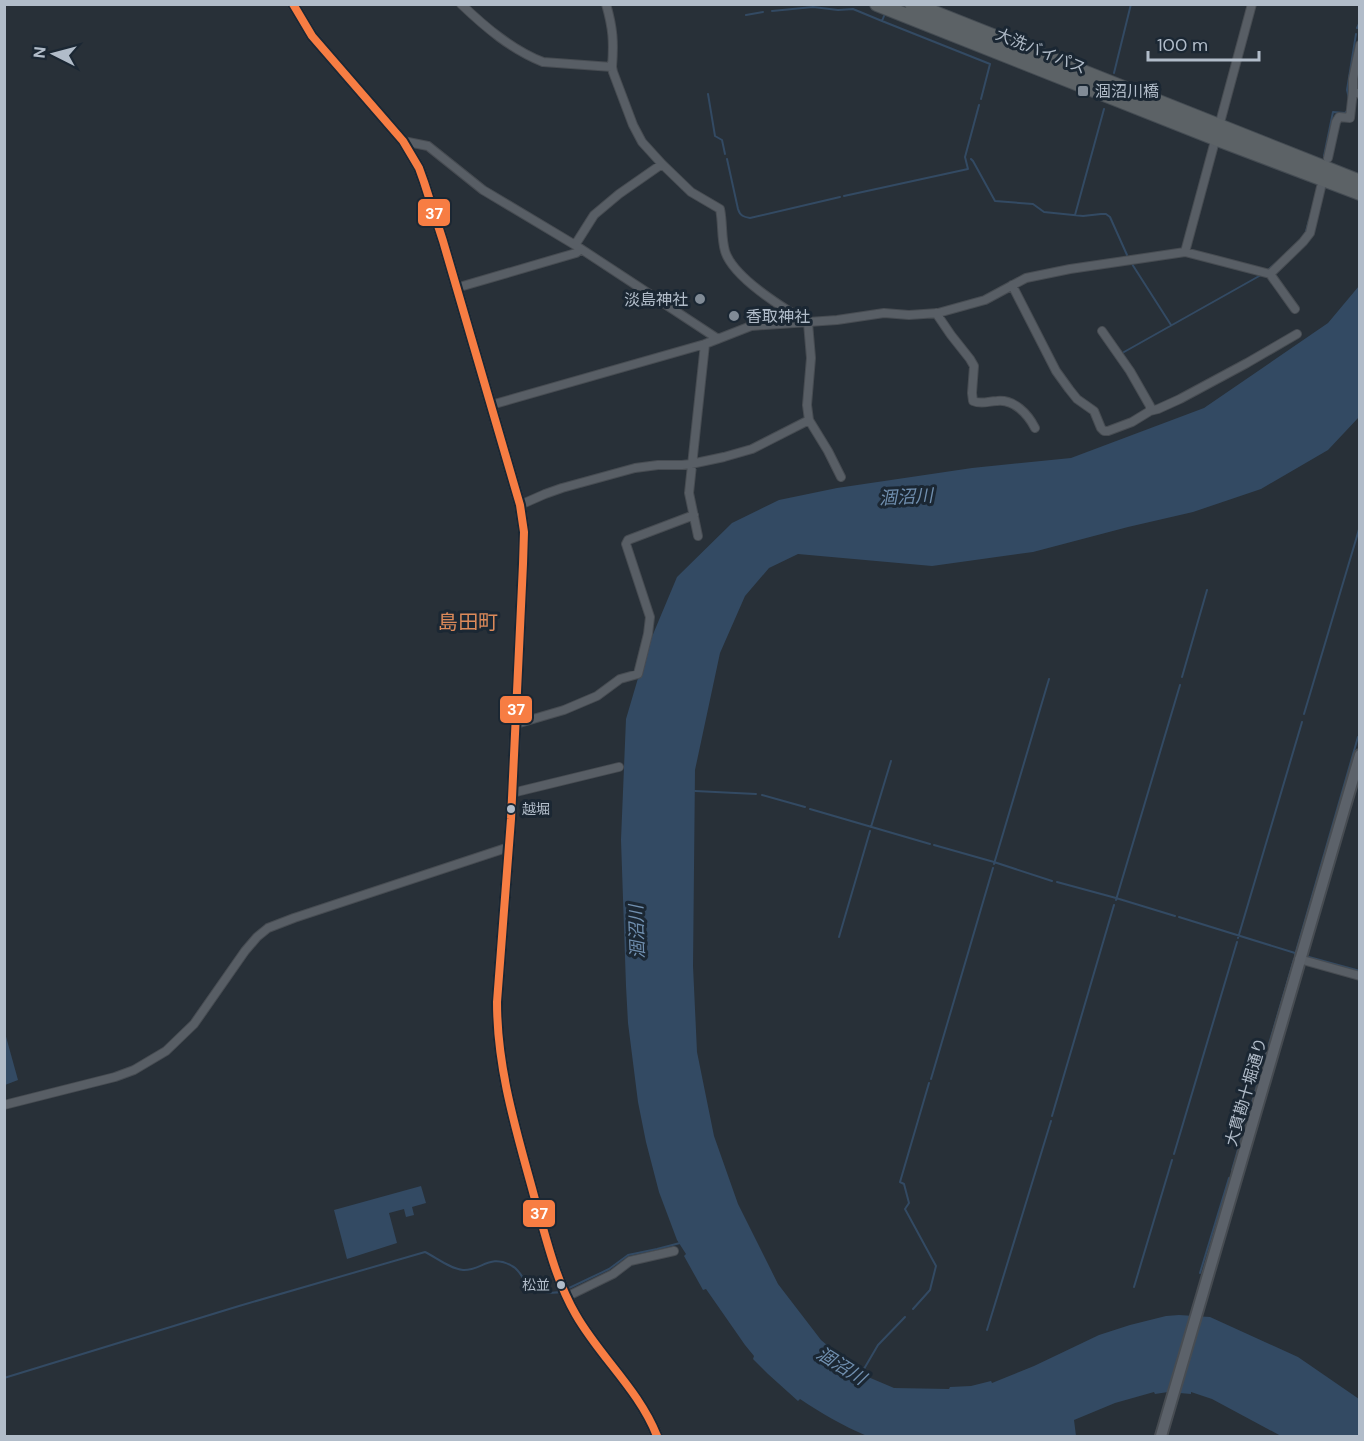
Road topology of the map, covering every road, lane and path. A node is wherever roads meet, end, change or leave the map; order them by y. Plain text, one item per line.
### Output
1 (293, 4) edge
2 (461, 4) edge
3 (606, 4) edge
4 (877, 4) edge
5 (912, 4) edge
6 (1252, 4) edge
7 (1359, 45) edge
8 (612, 67) junction
9 (1356, 92) edge
10 (1217, 132) junction
11 (403, 141) junction
12 (1328, 158) dead end
13 (662, 164) junction
14 (1359, 182) edge
15 (1322, 188) dead end
16 (1359, 193) edge
17 (578, 247) junction
18 (1185, 252) junction
19 (1270, 274) junction
20 (1012, 285) junction
21 (456, 288) junction
22 (1295, 309) dead end
23 (936, 313) junction
24 (808, 322) junction
25 (1102, 331) dead end
26 (1297, 334) dead end
27 (718, 339) junction
28 (705, 344) junction
29 (491, 405) junction
30 (1150, 411) junction
31 (809, 420) junction
32 (1035, 428) dead end
33 (691, 464) junction
34 (841, 477) dead end
35 (520, 505) junction
36 (694, 515) junction
37 (698, 536) dead end
38 (516, 724) junction
39 (1359, 755) edge
40 (619, 767) dead end
41 (512, 793) junction
42 (509, 847) junction
43 (1299, 959) junction
44 (1359, 976) edge
45 (4, 1105) edge
46 (674, 1251) dead end
47 (566, 1297) junction
48 (657, 1437) edge
49 (1161, 1437) edge

1 - 11 street
2 - 8 street
3 - 8 street
4 - 10 highway, 大洗バイパス
5 - 10 highway, 大洗バイパス
6 - 10 street
7 - 9 street
8 - 13 street
9 - 12 street
10 - 14 highway, 大洗バイパス
10 - 16 highway, 大洗バイパス
10 - 18 street
11 - 17 street
11 - 21 street
13 - 17 street
13 - 24 street
15 - 19 street
17 - 21 street
17 - 27 street
18 - 19 street
18 - 20 street
19 - 22 street
20 - 23 street
20 - 30 street
21 - 29 street
23 - 24 street
23 - 32 street
24 - 27 street
24 - 31 street
25 - 30 street
26 - 30 street
27 - 28 street
28 - 29 street
28 - 33 street
29 - 35 street
31 - 33 street
31 - 34 street
33 - 35 street
33 - 36 street
35 - 38 street
36 - 37 street
36 - 38 street
38 - 41 street
39 - 43 main road, 大貫勘十堀通り
40 - 41 street
41 - 42 street
42 - 45 street
42 - 47 street
43 - 44 street
43 - 49 main road, 大貫勘十堀通り
46 - 47 street
47 - 48 street

